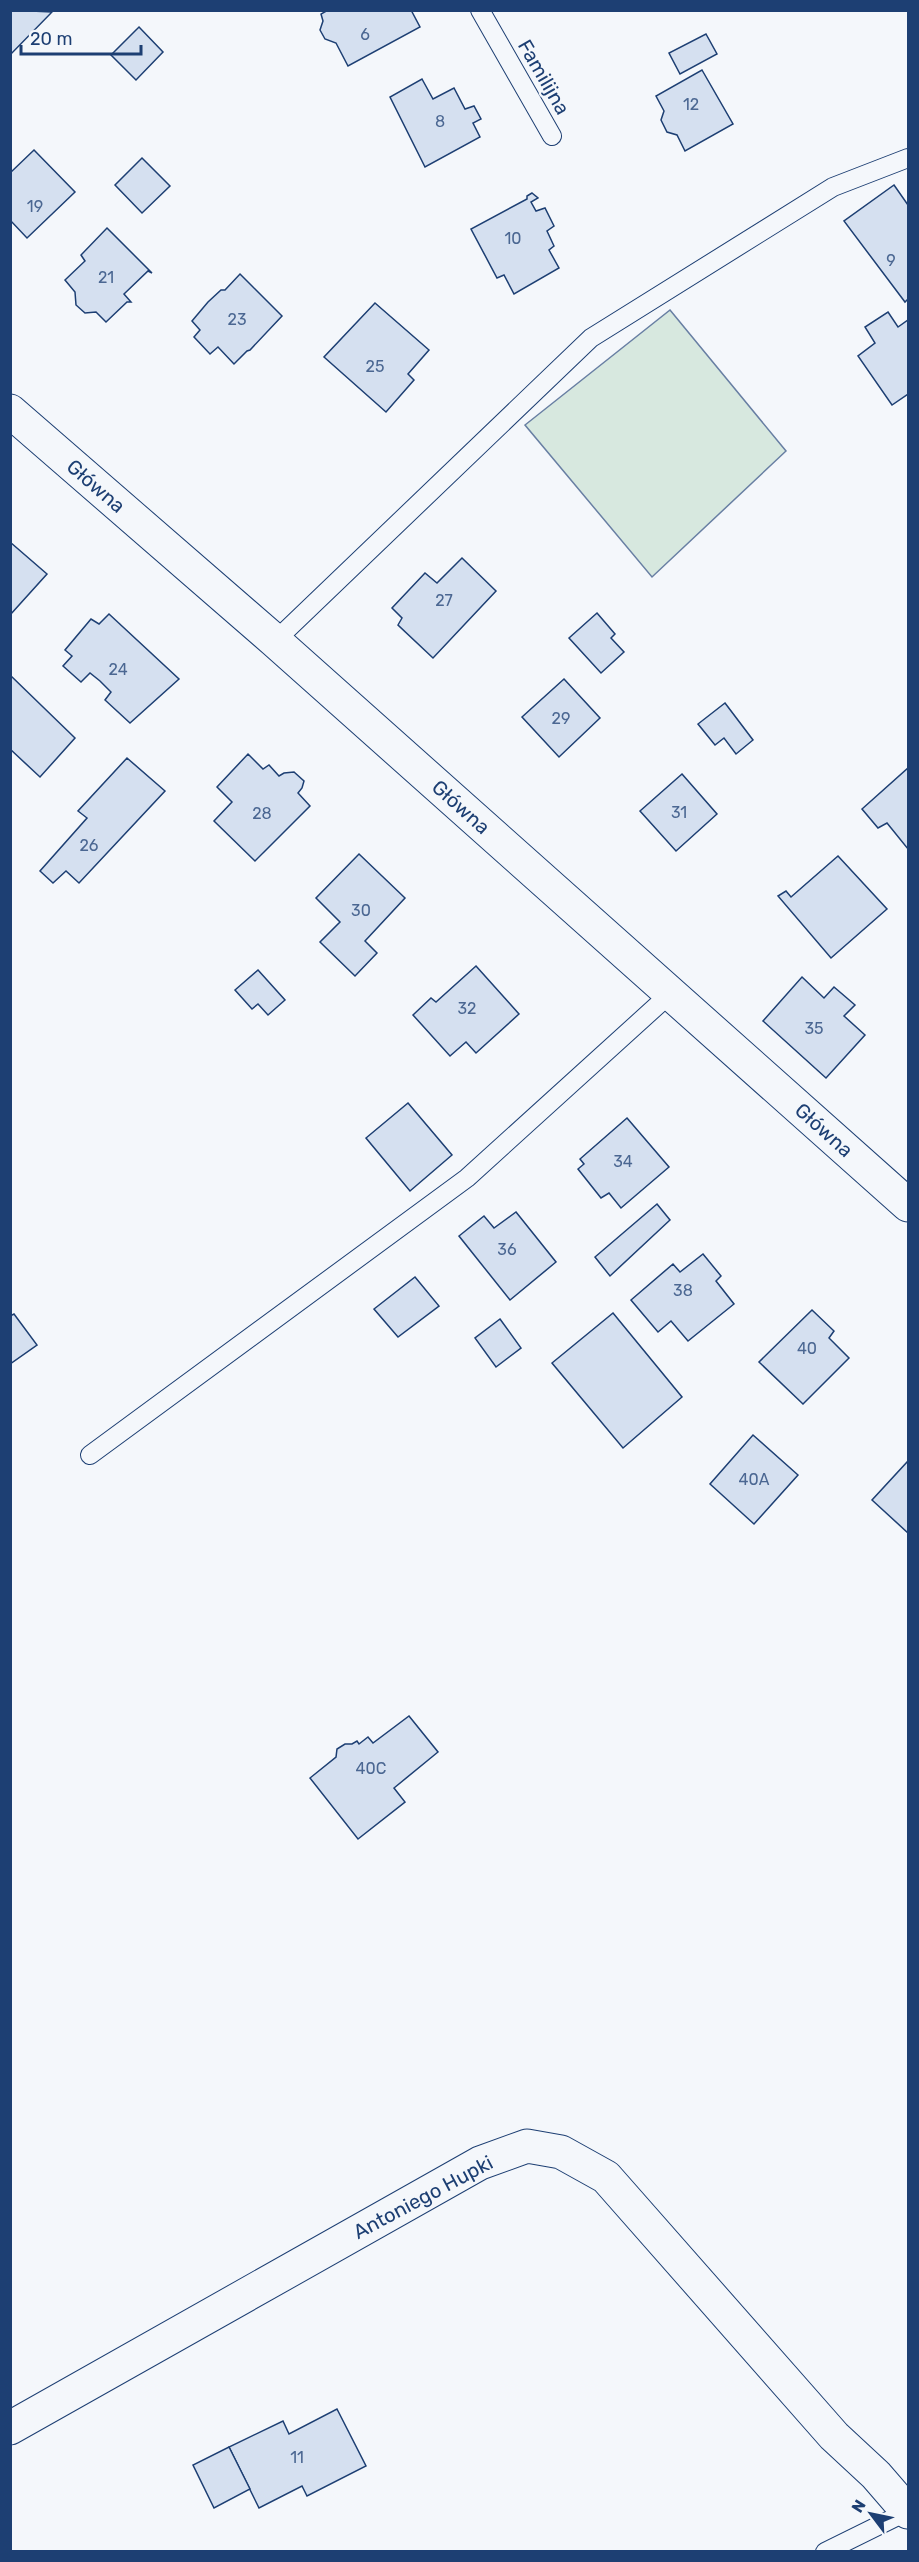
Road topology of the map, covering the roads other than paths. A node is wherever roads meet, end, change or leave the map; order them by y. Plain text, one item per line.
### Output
1 (480, 10) edge
2 (552, 136) dead end
3 (909, 158) edge
4 (10, 411) edge
5 (274, 640) junction
6 (670, 993) junction
7 (909, 1205) edge
8 (90, 1455) dead end
9 (10, 2428) edge
10 (908, 2511) edge
11 (825, 2552) edge

1 - 2 lane, Familijna
3 - 5 lane
4 - 5 street, Główna
5 - 6 street, Główna
6 - 7 street, Główna
6 - 8 lane
9 - 10 street, Antoniego Hupki
10 - 11 lane

